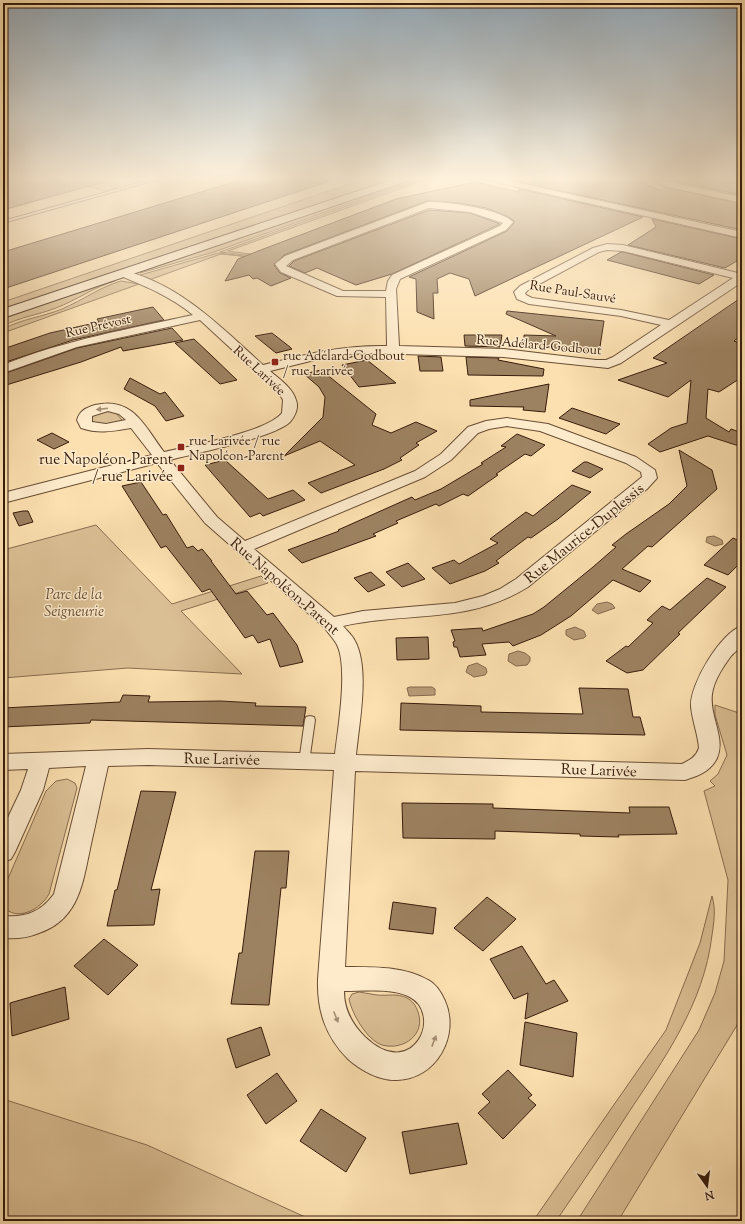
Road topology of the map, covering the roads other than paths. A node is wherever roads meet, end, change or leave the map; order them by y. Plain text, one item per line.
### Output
1 (233, 236) edge
2 (346, 236) edge
3 (485, 236) edge
4 (122, 273) junction
5 (742, 277) edge
6 (392, 294) junction
7 (3, 314) edge
8 (202, 316) junction
9 (671, 324) junction
10 (393, 349) junction
11 (3, 369) edge
12 (261, 369) junction
13 (134, 423) dead end
14 (160, 457) junction
15 (3, 498) edge
16 (242, 548) junction
17 (330, 624) junction
18 (742, 632) edge
19 (310, 720) dead end
20 (99, 758) junction
21 (41, 760) junction
22 (3, 762) edge
23 (304, 762) junction
24 (345, 762) junction
25 (3, 852) edge
26 (3, 927) edge
27 (331, 979) dead end

1 - 4 street
2 - 6 street
3 - 6 street
4 - 7 street
4 - 8 street, Rue Larivée
5 - 9 street, Rue Adélard-Godbout
5 - 9 street, Rue Paul-Sauvé
6 - 10 street
8 - 11 street, Rue Prévost
8 - 12 street, Rue Larivée
9 - 10 street, Rue Adélard-Godbout
10 - 12 street, Rue Adélard-Godbout
12 - 14 street, Rue Larivée
13 - 14 street
14 - 15 street, Rue Larivée
14 - 16 street, Rue Napoléon-Parent
16 - 17 street, Rue Napoléon-Parent
16 - 17 street, Rue Maurice-Duplessis
17 - 24 street, Rue Napoléon-Parent
18 - 24 street, Rue Larivée
19 - 23 lane
20 - 21 street, Rue Larivée
20 - 23 street, Rue Larivée
20 - 26 street
21 - 22 street, Rue Larivée
21 - 25 street
23 - 24 street, Rue Larivée
24 - 27 street

